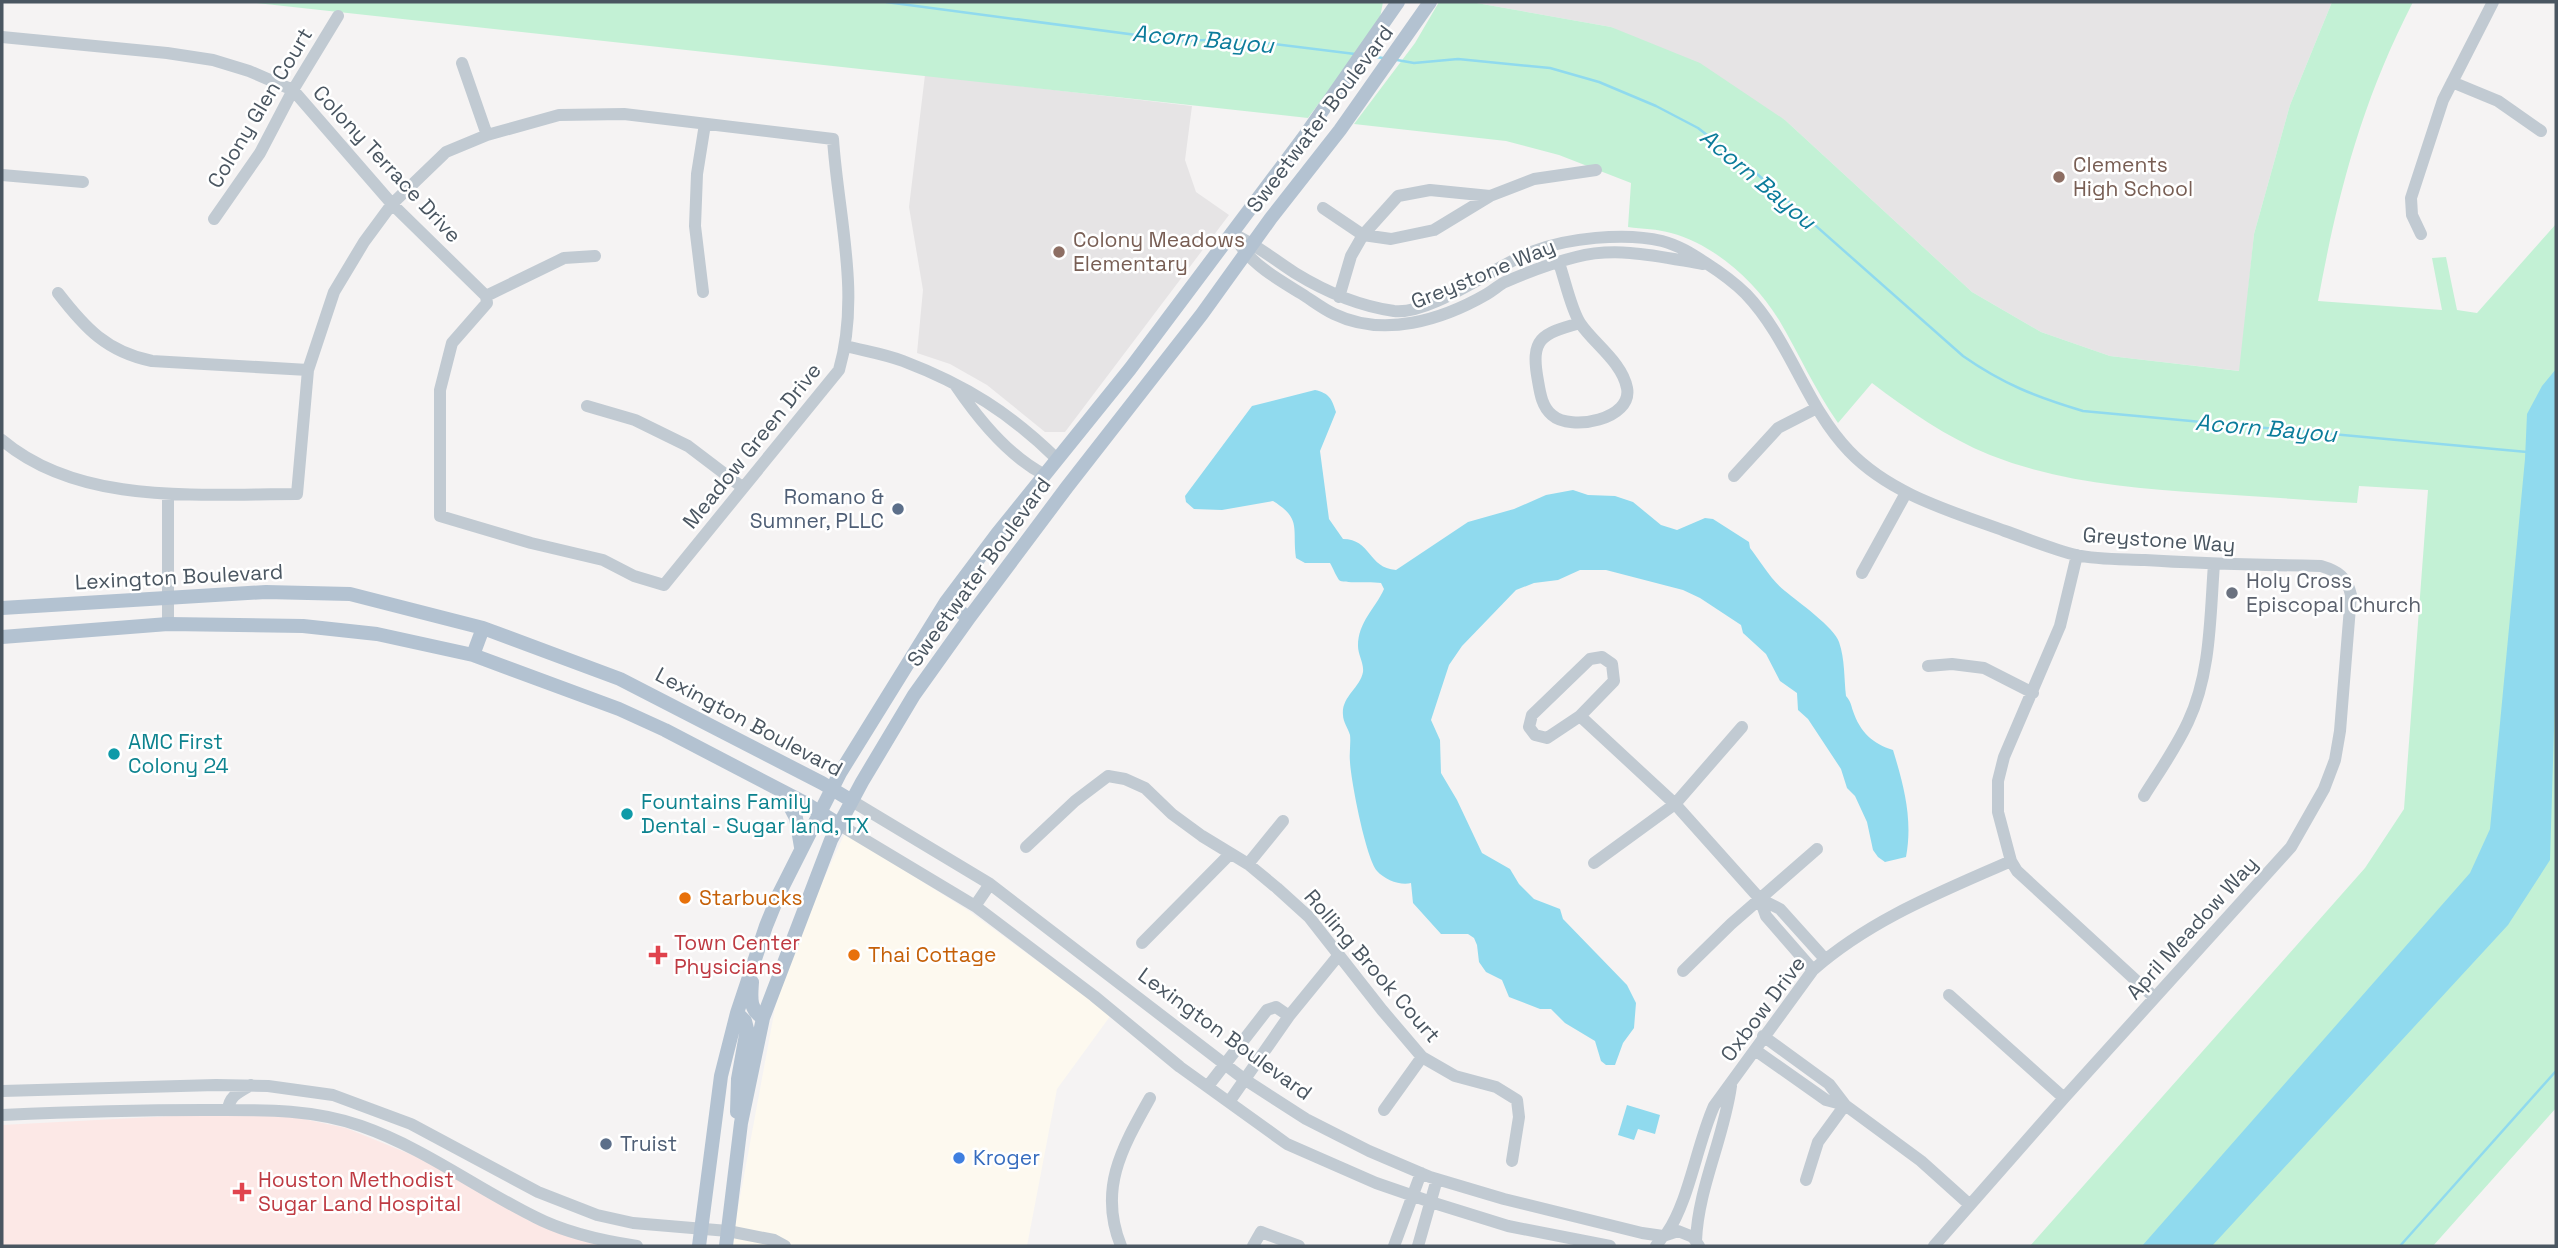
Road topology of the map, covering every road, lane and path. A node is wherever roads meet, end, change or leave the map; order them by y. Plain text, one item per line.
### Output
1 (1430, 2) edge
2 (2493, 2) edge
3 (1396, 5) edge
4 (338, 16) dead end
5 (2, 37) edge
6 (462, 63) dead end
7 (2452, 82) junction
8 (293, 90) junction
9 (705, 124) junction
10 (2541, 131) dead end
11 (486, 135) junction
12 (1596, 170) dead end
13 (2, 175) edge
14 (83, 182) dead end
15 (1490, 196) junction
16 (392, 204) junction
17 (1323, 208) dead end
18 (215, 219) dead end
19 (1231, 233) junction
20 (2421, 234) dead end
21 (1363, 236) junction
22 (1635, 237) junction
23 (1250, 249) junction
24 (1635, 253) junction
25 (595, 256) dead end
26 (1559, 262) junction
27 (1710, 266) junction
28 (1481, 278) junction
29 (704, 292) dead end
30 (58, 293) dead end
31 (1488, 293) junction
32 (486, 296) junction
33 (1339, 298) junction
34 (1580, 323) junction
35 (846, 346) junction
36 (308, 370) junction
37 (956, 386) junction
38 (587, 406) dead end
39 (1816, 408) junction
40 (4, 447) edge
41 (1057, 459) junction
42 (1045, 475) junction
43 (1734, 476) dead end
44 (1071, 482) junction
45 (742, 487) junction
46 (1906, 493) junction
47 (168, 494) junction
48 (2077, 555) junction
49 (2214, 564) junction
50 (1862, 573) dead end
51 (2344, 578) joint
52 (167, 597) junction
53 (946, 602) junction
54 (2, 608) edge
55 (969, 618) junction
56 (168, 624) junction
57 (483, 628) junction
58 (2, 637) edge
59 (473, 656) junction
60 (1928, 666) dead end
61 (2033, 693) junction
62 (1580, 716) junction
63 (711, 725) junction
64 (1742, 727) dead end
65 (701, 749) junction
66 (832, 789) junction
67 (782, 791) junction
68 (2144, 796) dead end
69 (852, 801) junction
70 (1675, 804) junction
71 (820, 812) junction
72 (1283, 821) dead end
73 (840, 825) junction
74 (1026, 847) dead end
75 (801, 848) junction
76 (1817, 849) dead end
77 (1230, 854) junction
78 (2011, 861) junction
79 (1594, 863) dead end
80 (1248, 864) junction
81 (990, 884) junction
82 (1760, 899) junction
83 (975, 906) junction
84 (1142, 943) dead end
85 (755, 956) junction
86 (1338, 957) junction
87 (1825, 959) junction
88 (1813, 970) junction
89 (1683, 971) dead end
90 (1949, 995) dead end
91 (2154, 998) junction
92 (737, 1013) junction
93 (1289, 1016) junction
94 (763, 1018) junction
95 (1763, 1036) junction
96 (1755, 1050) junction
97 (1422, 1057) junction
98 (1225, 1064) junction
99 (1244, 1079) junction
100 (1732, 1082) junction
101 (251, 1085) junction
102 (1208, 1086) junction
103 (122, 1087) junction
104 (19, 1090) junction
105 (2, 1091) edge
106 (1150, 1098) dead end
107 (2064, 1098) junction
108 (2, 1099) edge
109 (348, 1101) junction
110 (1229, 1102) junction
111 (1845, 1105) junction
112 (122, 1110) junction
113 (228, 1110) junction
114 (1384, 1110) dead end
115 (2, 1115) edge
116 (343, 1121) junction
117 (741, 1123) junction
118 (1512, 1161) dead end
119 (1421, 1173) junction
120 (1437, 1179) junction
121 (1806, 1180) dead end
122 (538, 1192) junction
123 (1412, 1195) junction
124 (1431, 1202) junction
125 (1969, 1205) junction
126 (528, 1213) junction
127 (701, 1230) junction
128 (1662, 1238) edge
129 (727, 1239) edge
130 (1698, 1243) edge
131 (637, 1246) edge
132 (699, 1246) edge
133 (785, 1246) edge
134 (1121, 1246) edge
135 (1253, 1246) edge
136 (1299, 1246) edge
137 (1394, 1246) edge
138 (1418, 1246) edge
139 (1610, 1246) edge
140 (1934, 1246) edge

1 - 23 main road, Sweetwater Boulevard
2 - 7 street
3 - 19 main road, Sweetwater Boulevard
4 - 8 street, Colony Glen Court
5 - 8 street, Colony Terrace Drive
6 - 11 street
7 - 10 street
7 - 20 street
8 - 16 street, Colony Terrace Drive
8 - 18 street, Colony Glen Court
9 - 11 street
9 - 29 street
9 - 35 street, Meadow Green Drive
11 - 16 street
12 - 15 street
13 - 14 street
15 - 21 street
15 - 21 street
16 - 32 street, Colony Terrace Drive
16 - 36 street
17 - 21 street
19 - 23 street, Greystone Way
19 - 41 main road, Sweetwater Boulevard
21 - 33 street
22 - 24 street
22 - 27 street, Greystone Way
22 - 28 street, Greystone Way
23 - 31 street, Greystone Way
23 - 33 street, Greystone Way
23 - 44 main road, Sweetwater Boulevard
24 - 26 street, Greystone Way
24 - 27 street, Greystone Way
25 - 32 street
26 - 31 street, Greystone Way
26 - 34 street
27 - 39 street, Greystone Way
28 - 31 street
28 - 33 street, Greystone Way
30 - 36 street
32 - 45 street, Meadow Green Drive
34 - 34 street
35 - 37 street
35 - 45 street, Meadow Green Drive
36 - 47 street
37 - 41 street
37 - 42 street
38 - 45 street
39 - 43 street
39 - 46 street, Greystone Way
40 - 47 street
41 - 42 main road, Sweetwater Boulevard
41 - 44 main road
42 - 44 main road
42 - 53 main road, Sweetwater Boulevard
44 - 55 main road, Sweetwater Boulevard
46 - 48 street, Greystone Way
46 - 50 street
47 - 52 street
48 - 49 street, Greystone Way
48 - 61 street
49 - 51 street, Greystone Way
49 - 68 street
51 - 91 street, April Meadow Way
52 - 54 main road, Lexington Boulevard
52 - 56 street
52 - 57 main road, Lexington Boulevard
53 - 55 main road
53 - 66 main road, Sweetwater Boulevard
55 - 69 main road, Sweetwater Boulevard
56 - 58 main road
56 - 59 main road
57 - 59 main road
57 - 63 main road, Lexington Boulevard
59 - 65 main road
60 - 61 street
61 - 78 street
62 - 62 street
62 - 70 street
63 - 65 main road
63 - 66 main road, Lexington Boulevard
64 - 70 street
65 - 67 main road
66 - 69 main road, Lexington Boulevard
66 - 71 main road, Sweetwater Boulevard
67 - 71 main road
67 - 75 main road
69 - 73 main road, Sweetwater Boulevard
69 - 81 street, Lexington Boulevard
70 - 79 street
70 - 82 street
71 - 73 main road
71 - 75 main road, Sweetwater Boulevard
72 - 80 street
73 - 83 street
73 - 94 main road, Sweetwater Boulevard
74 - 77 street, Rolling Brook Court
75 - 85 main road, Sweetwater Boulevard
76 - 82 street
77 - 80 street, Rolling Brook Court
77 - 84 street
78 - 87 street, Oxbow Drive
78 - 91 street
80 - 86 street, Rolling Brook Court
81 - 83 street
81 - 98 street, Lexington Boulevard
82 - 87 street
82 - 88 street
82 - 89 street
83 - 102 street
85 - 92 main road, Sweetwater Boulevard
85 - 94 main road
86 - 93 street
86 - 97 street, Rolling Brook Court
87 - 88 street, Oxbow Drive
88 - 95 street, Oxbow Drive
90 - 107 street
91 - 107 street, April Meadow Way
92 - 117 main road
92 - 127 main road, Sweetwater Boulevard
93 - 98 street
93 - 99 street
94 - 117 main road, Sweetwater Boulevard
95 - 96 street, Oxbow Drive
95 - 111 street
96 - 100 street, Oxbow Drive
96 - 111 street
97 - 114 street
97 - 118 street, Rolling Brook Court
98 - 99 street, Lexington Boulevard
98 - 102 street
99 - 110 street
99 - 119 street, Lexington Boulevard
100 - 128 street, Oxbow Drive
100 - 130 street, Oxbow Drive
101 - 103 street
101 - 109 street
101 - 113 street
102 - 110 street
103 - 104 street
103 - 112 street
104 - 105 street
104 - 108 street
106 - 134 street
107 - 125 street, April Meadow Way
109 - 116 street
109 - 122 street
110 - 123 street
111 - 121 street
111 - 125 street
112 - 113 street
112 - 115 street
113 - 116 street
116 - 126 street
117 - 129 main road, Sweetwater Boulevard
119 - 120 street, Lexington Boulevard
119 - 123 street
120 - 124 street
120 - 128 street, Lexington Boulevard
122 - 126 street
122 - 127 street
123 - 124 street
123 - 137 street
124 - 138 street
124 - 139 street
125 - 140 street, April Meadow Way
126 - 131 street
127 - 129 street
127 - 132 main road, Sweetwater Boulevard
128 - 130 street, Lexington Boulevard
129 - 133 street
135 - 136 street

